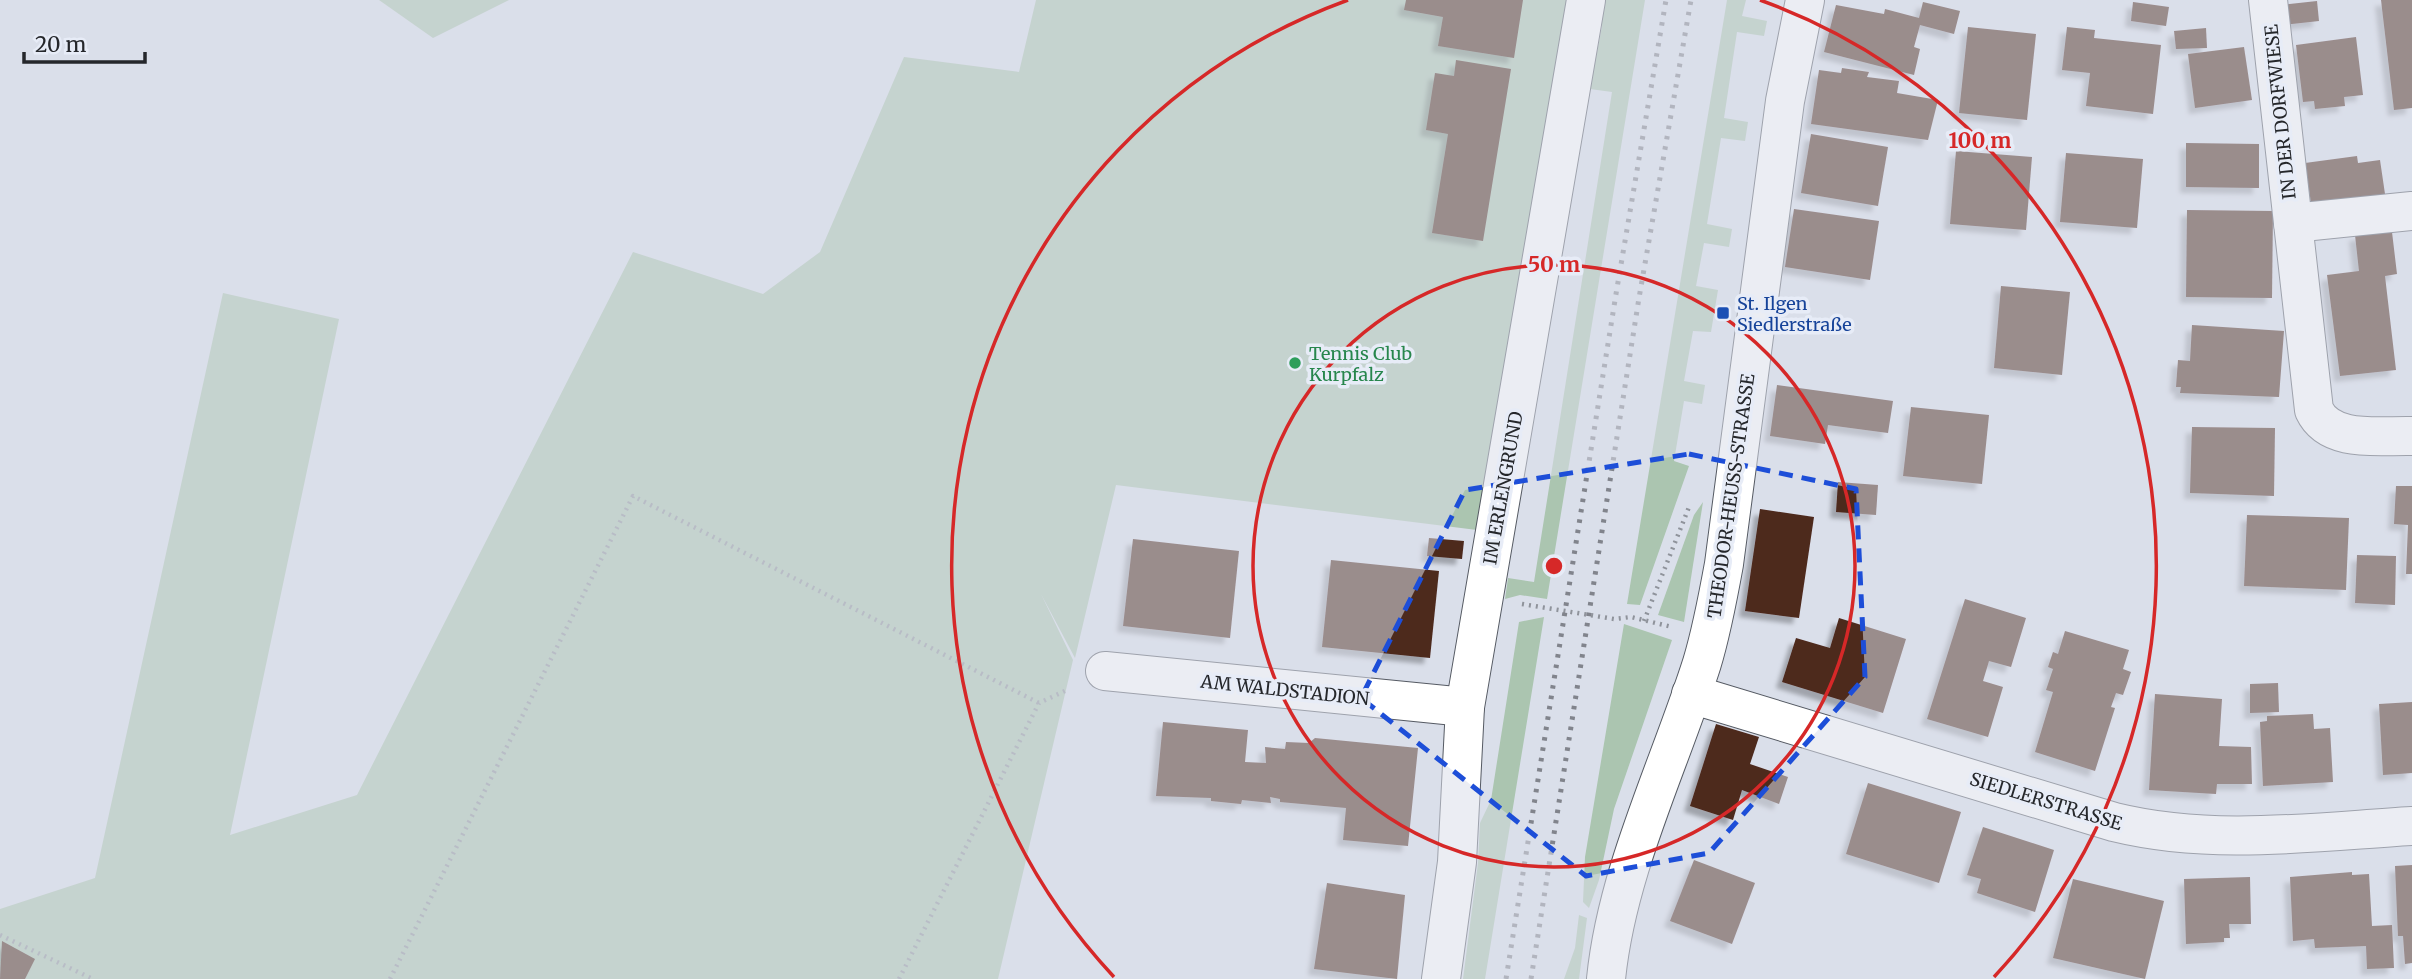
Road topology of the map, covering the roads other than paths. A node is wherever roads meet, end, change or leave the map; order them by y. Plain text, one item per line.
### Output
1 (1586, 0) edge
2 (1805, 0) edge
3 (2268, 0) edge
4 (2412, 211) edge
5 (2293, 223) junction
6 (2412, 436) edge
7 (1105, 671) dead end
8 (1691, 694) junction
9 (1465, 707) junction
10 (2412, 827) edge
11 (1441, 979) edge
12 (1606, 979) edge

1 - 9 street, IM ERLENGRUND
2 - 8 street, THEODOR-HEUSS-STRASSE
3 - 5 street, IN DER DORFWIESE
4 - 5 street, IN DER DORFWIESE
5 - 6 street, IN DER DORFWIESE
7 - 9 street, AM WALDSTADION
8 - 10 street, SIEDLERSTRASSE
8 - 12 street, THEODOR-HEUSS-STRASSE
9 - 11 street, IM ERLENGRUND

